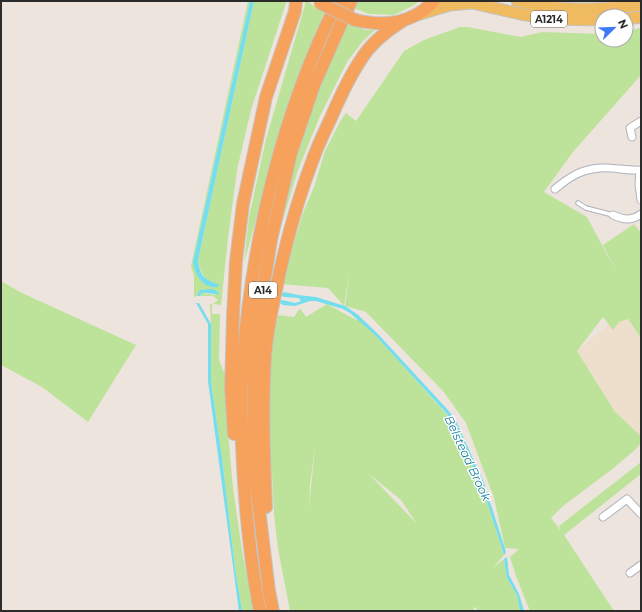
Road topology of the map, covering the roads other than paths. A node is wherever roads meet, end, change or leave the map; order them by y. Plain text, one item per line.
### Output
1 (296, 1) edge
2 (338, 1) edge
3 (351, 1) edge
4 (434, 1) edge
5 (518, 1) edge
6 (523, 1) edge
7 (551, 1) edge
8 (572, 1) edge
9 (319, 2) edge
10 (641, 4) edge
11 (416, 15) junction
12 (404, 20) junction
13 (594, 20) edge
14 (641, 121) edge
15 (632, 137) dead end
16 (640, 171) edge
17 (640, 184) edge
18 (555, 189) dead end
19 (641, 200) edge
20 (578, 203) dead end
21 (641, 214) edge
22 (613, 215) joint
23 (243, 470) junction
24 (641, 514) edge
25 (603, 517) dead end
26 (641, 565) edge
27 (630, 573) dead end
28 (269, 592) junction
29 (260, 611) edge
30 (273, 611) edge

1 - 23 highway, A14
2 - 23 highway, A14
3 - 28 highway, A14
4 - 11 highway
5 - 6 main road
5 - 10 main road, A1214
7 - 8 main road
9 - 12 highway, bridge
11 - 12 highway
11 - 13 main road, A1214
12 - 28 highway, A14
14 - 15 street
16 - 17 street
16 - 18 street
17 - 19 street
20 - 22 lane
21 - 22 street
23 - 29 highway, A14
24 - 25 street
26 - 27 street
28 - 30 highway, A14

